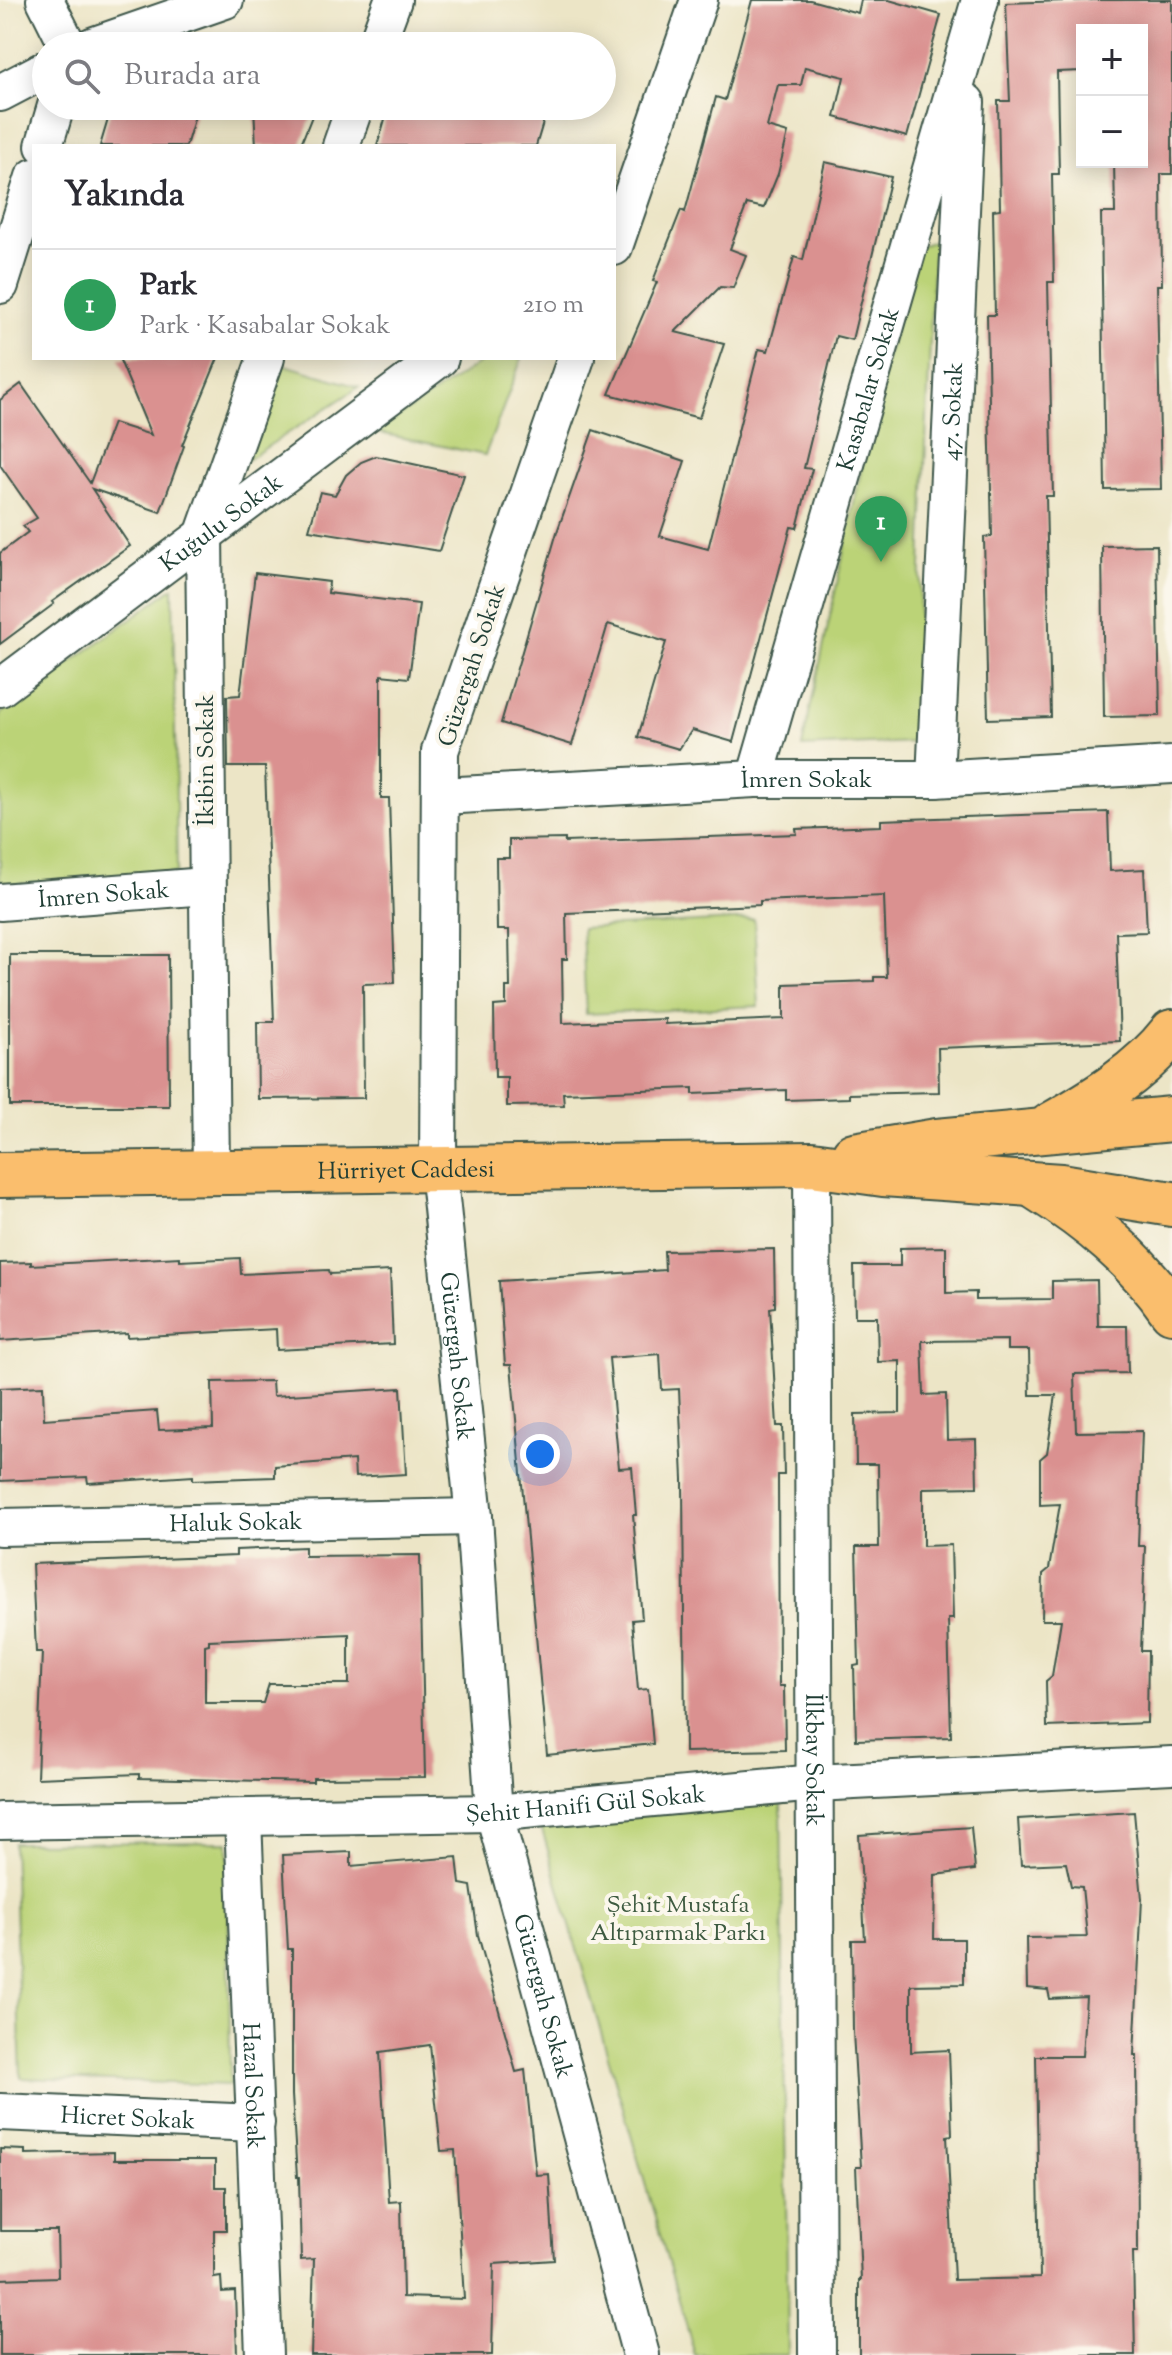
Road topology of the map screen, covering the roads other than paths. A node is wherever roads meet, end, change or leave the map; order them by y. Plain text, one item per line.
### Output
1 (45, 0) edge
2 (225, 0) edge
3 (393, 0) edge
4 (699, 0) edge
5 (980, 0) edge
6 (61, 32) edge
7 (132, 32) edge
8 (381, 32) edge
9 (969, 43) junction
10 (32, 76) edge
11 (0, 93) edge
12 (52, 120) edge
13 (350, 120) edge
14 (45, 144) edge
15 (342, 144) edge
16 (32, 183) edge
17 (617, 233) edge
18 (0, 285) edge
19 (265, 360) edge
20 (437, 360) edge
21 (575, 360) edge
22 (204, 533) junction
23 (0, 688) edge
24 (1172, 765) edge
25 (755, 779) junction
26 (935, 779) junction
27 (441, 796) junction
28 (206, 886) junction
29 (0, 902) edge
30 (1172, 1032) edge
31 (1172, 1119) edge
32 (1037, 1132) junction
33 (812, 1164) junction
34 (438, 1169) junction
35 (211, 1172) junction
36 (0, 1175) edge
37 (1028, 1182) junction
38 (1172, 1204) edge
39 (1172, 1311) edge
40 (474, 1517) junction
41 (0, 1527) edge
42 (1172, 1765) edge
43 (815, 1783) junction
44 (494, 1813) junction
45 (243, 1818) junction
46 (0, 1821) edge
47 (0, 2112) edge
48 (256, 2123) junction
49 (264, 2355) edge
50 (641, 2355) edge
51 (817, 2355) edge

1 - 6 street
2 - 7 street
3 - 8 street
4 - 17 street
5 - 9 street, Kasabalar Sokak
9 - 25 street, Kasabalar Sokak
9 - 26 street, 47. Sokak
10 - 11 street
12 - 14 street
13 - 15 street
16 - 18 street
19 - 22 street, İkibin Sokak
20 - 22 street, Kuğulu Sokak
21 - 27 street, Güzergah Sokak
22 - 23 street, Kuğulu Sokak
22 - 28 street, İkibin Sokak
24 - 26 street, İmren Sokak
25 - 26 street, İmren Sokak
25 - 27 street, İmren Sokak
27 - 34 street, Güzergah Sokak
28 - 29 street, İmren Sokak
28 - 35 street, İkibin Sokak
30 - 32 main road
31 - 32 main road
32 - 33 main road
33 - 34 main road, Hürriyet Caddesi
33 - 37 main road
33 - 43 street, İlkbay Sokak
34 - 35 main road, Hürriyet Caddesi
34 - 40 street, Güzergah Sokak
35 - 36 main road, Hürriyet Caddesi
37 - 38 main road
37 - 39 main road
40 - 41 street, Haluk Sokak
40 - 44 street, Güzergah Sokak
42 - 43 street, Şehit Hanifi Gül Sokak
43 - 44 street, Şehit Hanifi Gül Sokak
43 - 51 street, İlkbay Sokak
44 - 45 street, Şehit Hanifi Gül Sokak
44 - 50 street, Güzergah Sokak
45 - 46 street, Şehit Hanifi Gül Sokak
45 - 48 street, Hazal Sokak
47 - 48 street, Hicret Sokak
48 - 49 street, Hazal Sokak

